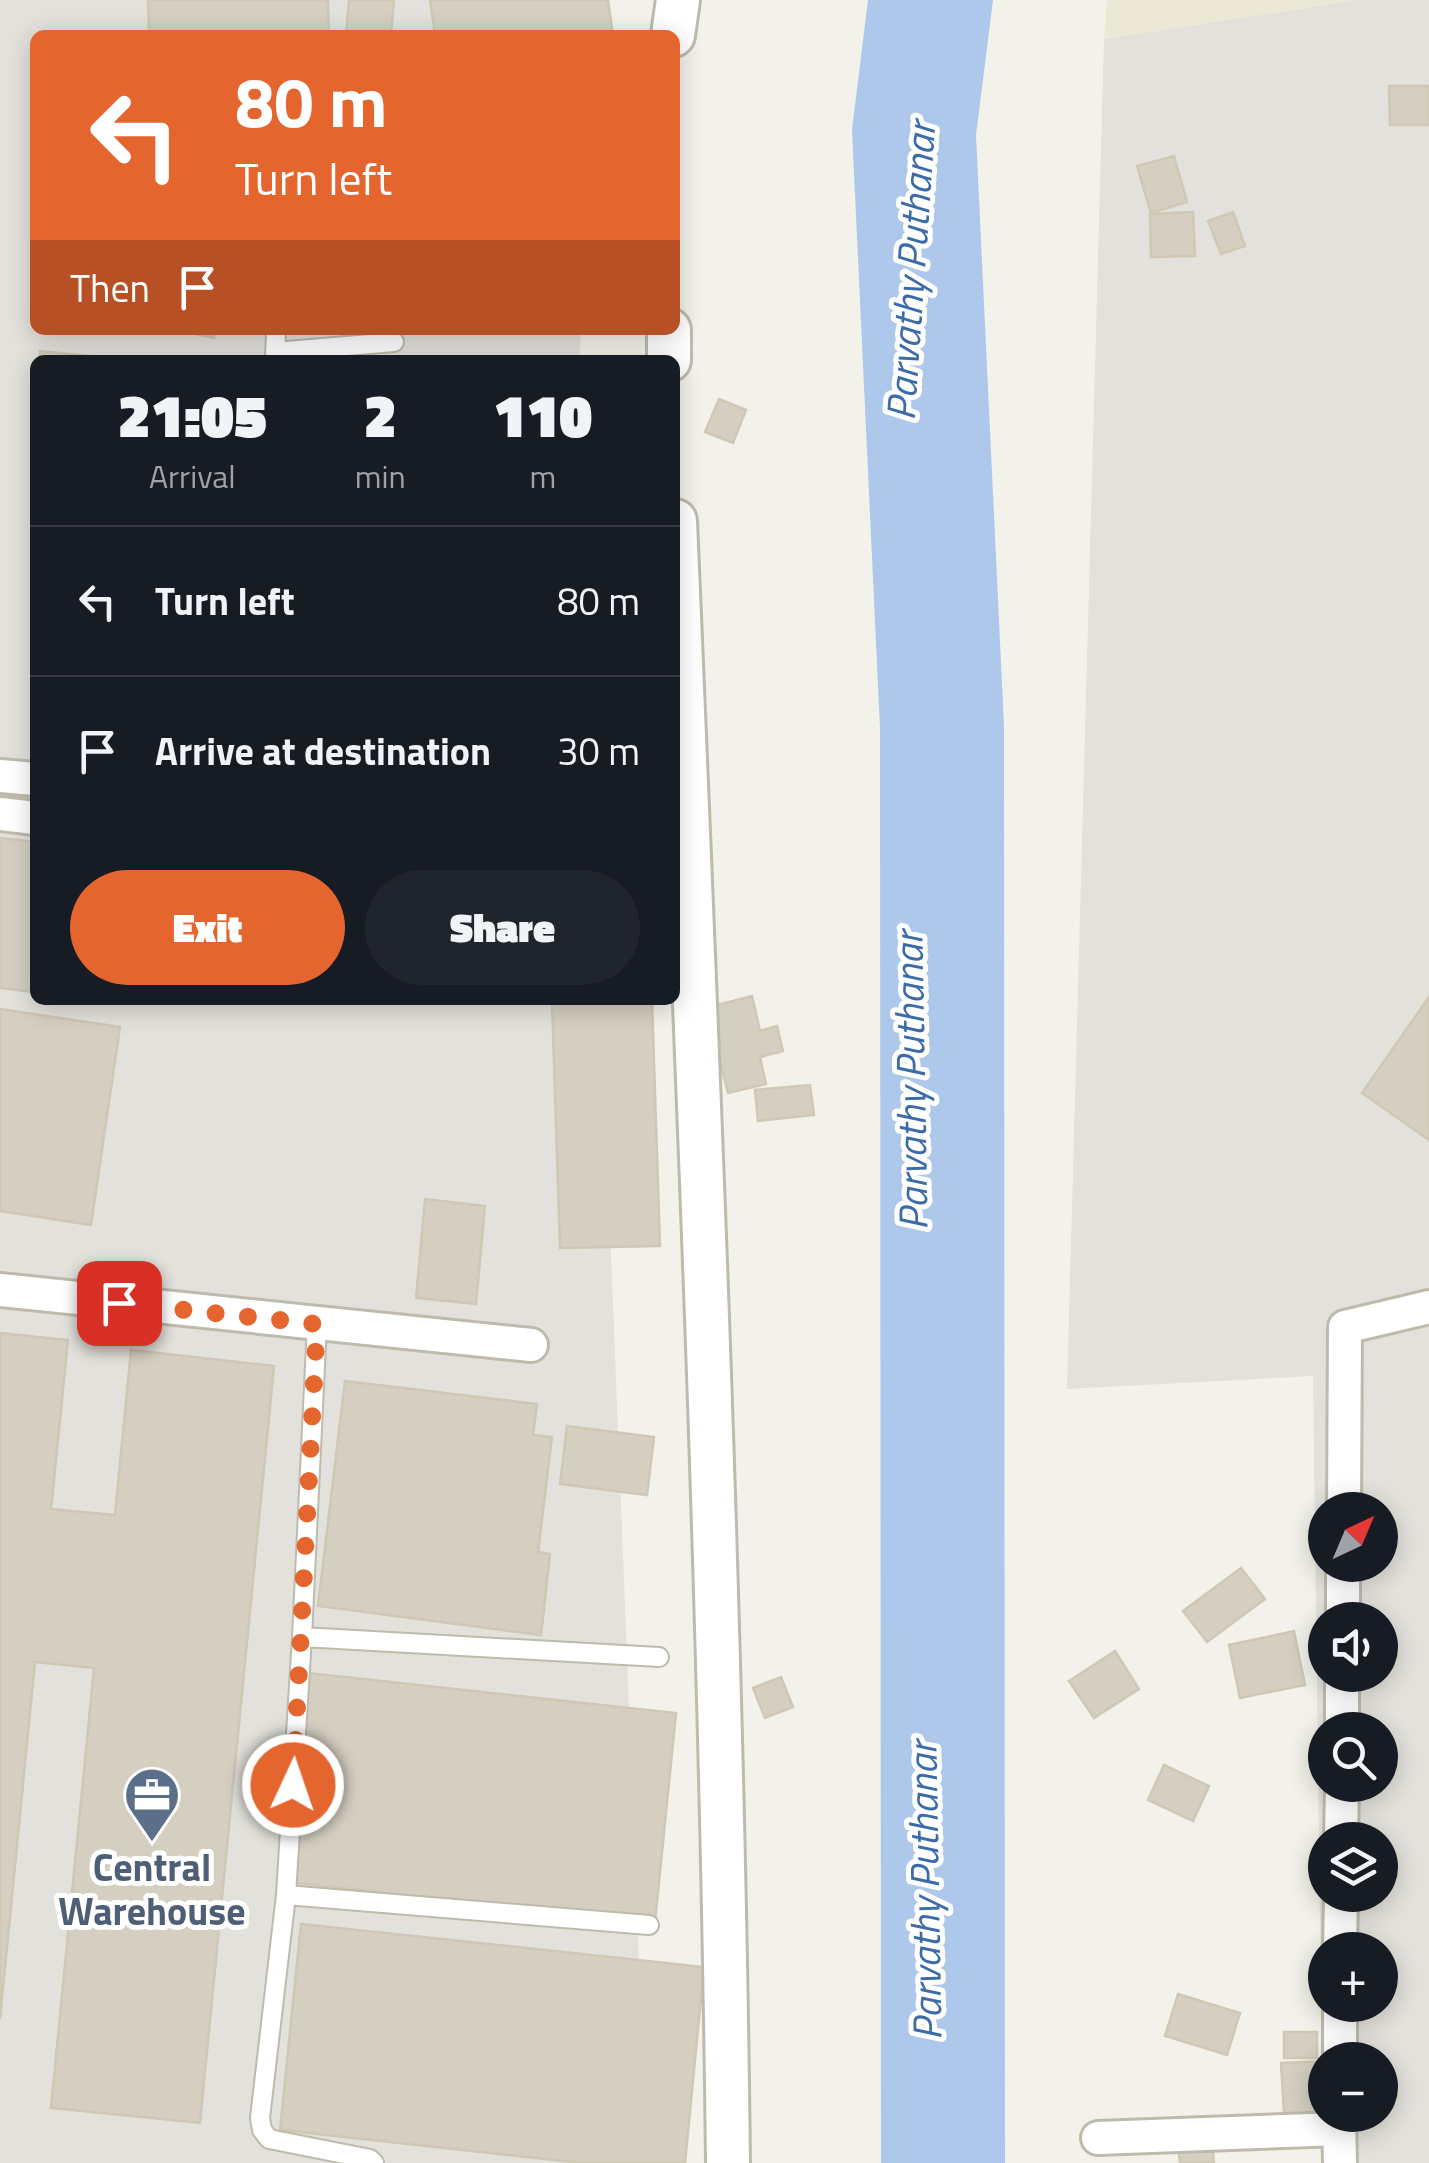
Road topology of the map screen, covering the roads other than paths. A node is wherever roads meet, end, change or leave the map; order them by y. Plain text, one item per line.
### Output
1 (678, 0) edge
2 (674, 30) edge
3 (394, 342) dead end
4 (284, 355) edge
5 (680, 650) edge
6 (0, 776) edge
7 (30, 779) edge
8 (0, 814) edge
9 (30, 817) edge
10 (0, 1290) edge
11 (1429, 1307) edge
12 (317, 1324) junction
13 (531, 1346) dead end
14 (1344, 1492) edge
15 (302, 1637) junction
16 (658, 1658) dead end
17 (286, 1896) junction
18 (649, 1925) dead end
19 (1308, 2124) edge
20 (1339, 2132) edge
21 (1098, 2138) dead end
22 (374, 2163) edge
23 (728, 2163) edge
24 (1340, 2163) edge

1 - 2 street
3 - 4 lane
5 - 23 street
6 - 7 street
8 - 9 street
10 - 12 street
11 - 14 street
12 - 13 street
12 - 15 lane
15 - 16 lane
15 - 17 lane
17 - 18 lane
17 - 22 lane
19 - 21 street
20 - 24 street

